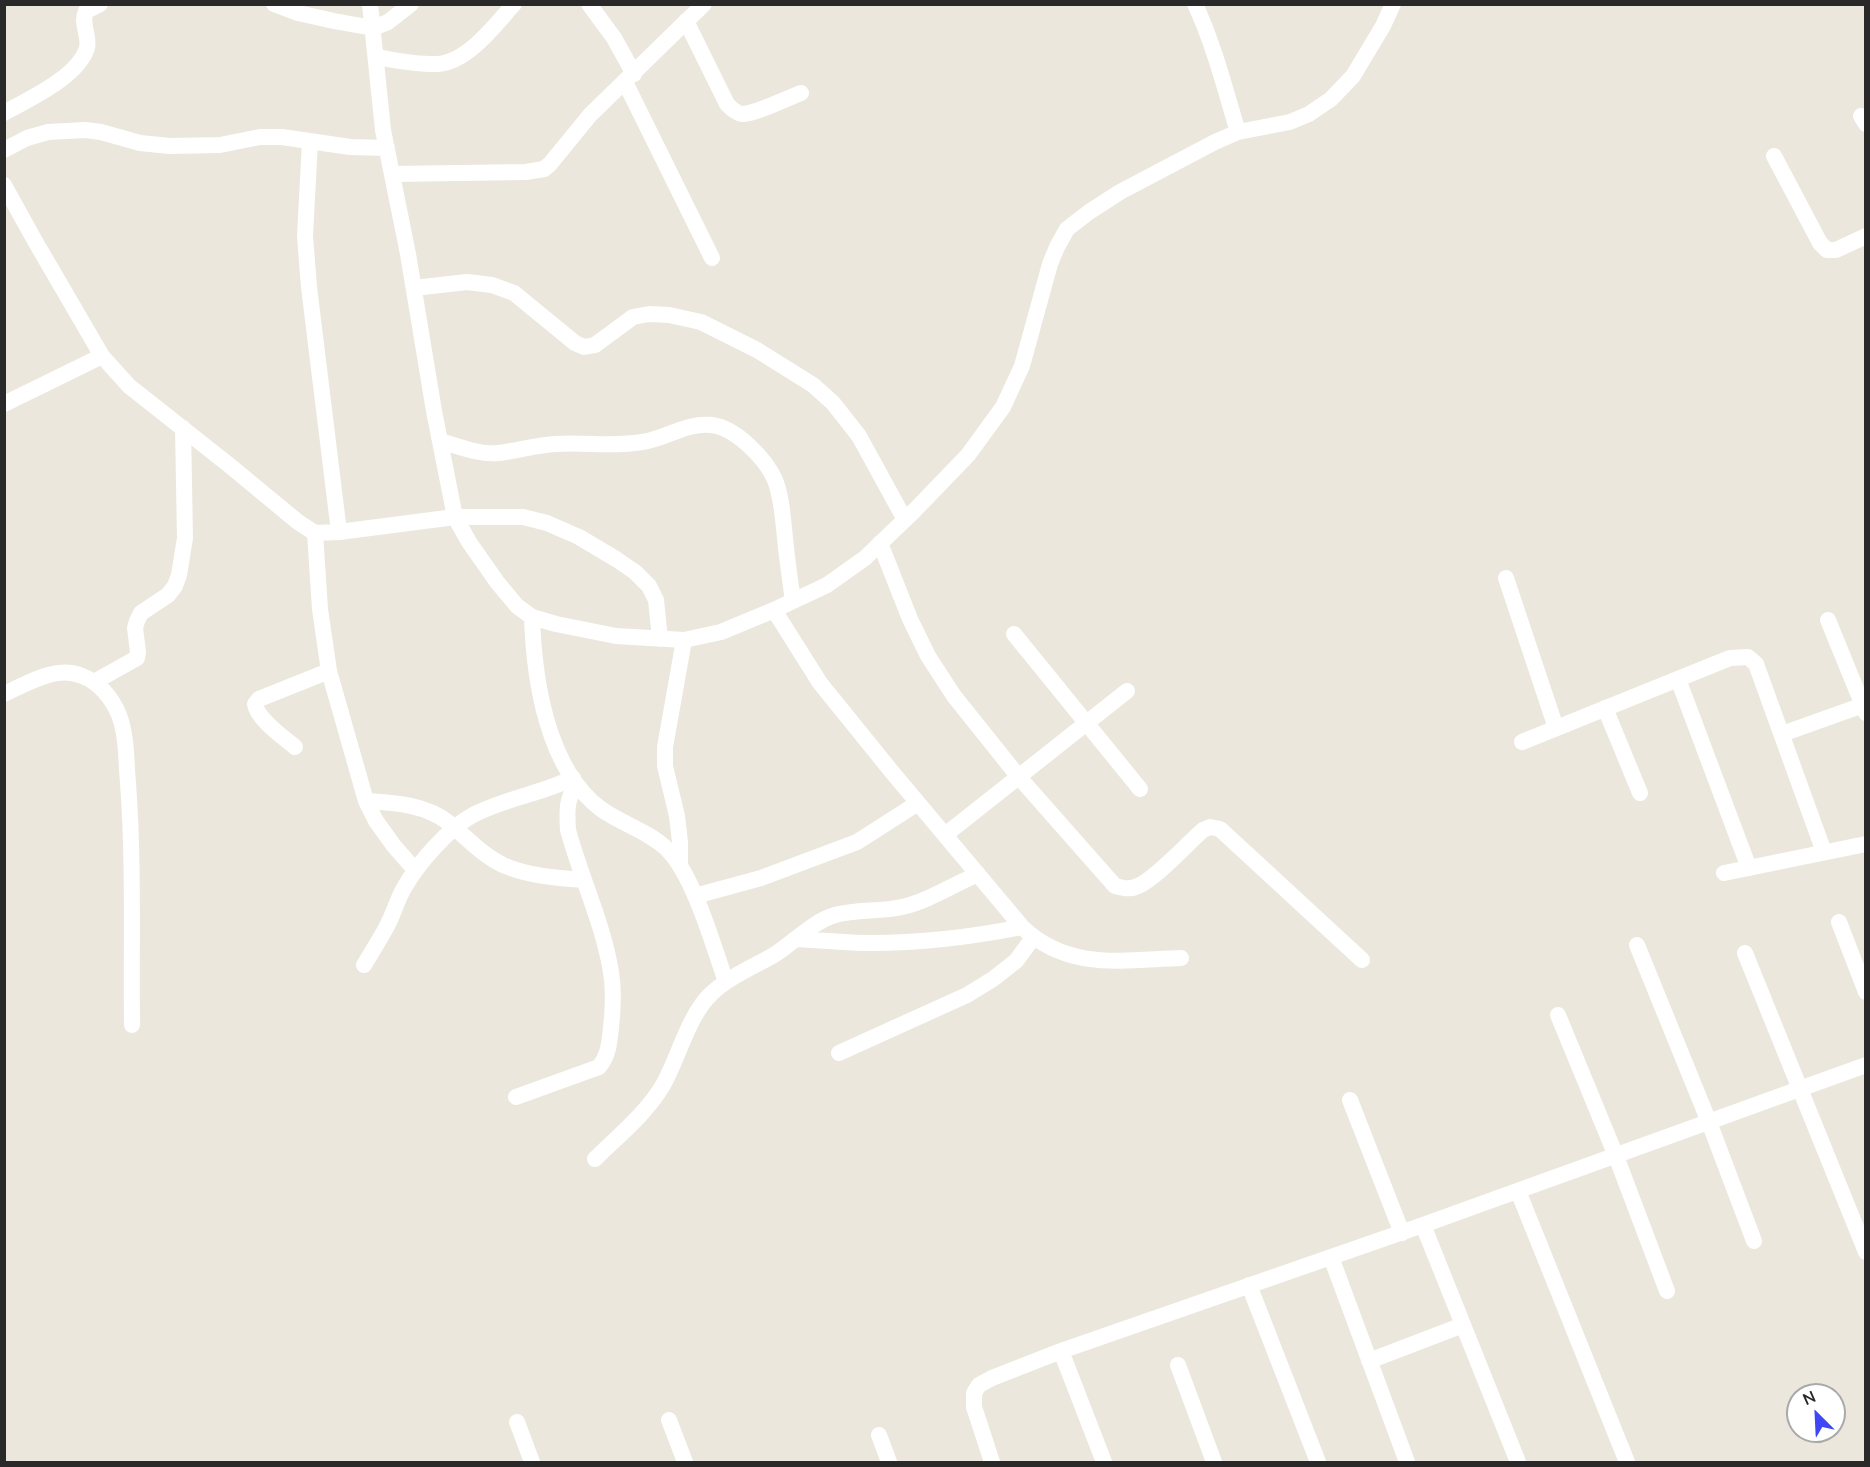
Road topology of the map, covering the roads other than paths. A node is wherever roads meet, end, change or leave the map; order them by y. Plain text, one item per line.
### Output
1 (100, 4) edge
2 (274, 4) edge
3 (370, 4) edge
4 (411, 4) edge
5 (514, 4) edge
6 (590, 4) edge
7 (704, 4) edge
8 (1195, 4) edge
9 (1393, 4) edge
10 (686, 21) junction
11 (372, 28) junction
12 (375, 57) junction
13 (629, 78) junction
14 (801, 93) dead end
15 (4, 113) edge
16 (1238, 132) junction
17 (310, 141) junction
18 (387, 148) junction
19 (4, 150) edge
20 (1774, 156) dead end
21 (392, 174) junction
22 (4, 184) edge
23 (1866, 236) edge
24 (712, 258) dead end
25 (414, 288) junction
26 (102, 356) junction
27 (4, 404) edge
28 (183, 428) junction
29 (440, 441) junction
30 (455, 516) junction
31 (905, 520) junction
32 (315, 532) junction
33 (339, 532) junction
34 (880, 543) junction
35 (1506, 578) dead end
36 (793, 601) junction
37 (774, 610) junction
38 (532, 617) junction
39 (1828, 620) dead end
40 (1014, 633) dead end
41 (660, 639) junction
42 (684, 640) junction
43 (329, 671) junction
44 (1678, 679) junction
45 (94, 682) junction
46 (1127, 691) dead end
47 (4, 694) edge
48 (1605, 708) junction
49 (1864, 708) edge
50 (1085, 723) junction
51 (1556, 728) junction
52 (1782, 734) junction
53 (1522, 742) dead end
54 (295, 747) dead end
55 (1018, 776) junction
56 (574, 782) junction
57 (1140, 789) dead end
58 (1640, 793) dead end
59 (366, 801) junction
60 (918, 803) junction
61 (454, 828) junction
62 (945, 835) junction
63 (1866, 844) edge
64 (1824, 852) junction
65 (680, 866) junction
66 (1749, 868) junction
67 (415, 870) junction
68 (1724, 873) dead end
69 (978, 874) junction
70 (584, 880) junction
71 (695, 896) junction
72 (1839, 922) dead end
73 (1027, 933) junction
74 (796, 939) junction
75 (1637, 945) dead end
76 (1745, 953) dead end
77 (1181, 958) dead end
78 (1362, 960) dead end
79 (364, 965) dead end
80 (726, 982) junction
81 (1866, 992) edge
82 (1558, 1015) dead end
83 (132, 1025) dead end
84 (839, 1053) dead end
85 (1866, 1065) edge
86 (1799, 1089) junction
87 (516, 1097) dead end
88 (1350, 1100) dead end
89 (1709, 1122) junction
90 (1616, 1156) junction
91 (595, 1159) dead end
92 (1518, 1191) junction
93 (1423, 1225) junction
94 (1402, 1233) junction
95 (1754, 1241) dead end
96 (1866, 1252) edge
97 (1330, 1257) junction
98 (1249, 1285) junction
99 (1667, 1291) dead end
100 (1463, 1325) junction
101 (1061, 1351) junction
102 (1369, 1361) junction
103 (1178, 1365) dead end
104 (669, 1420) dead end
105 (517, 1422) dead end
106 (879, 1435) dead end
107 (532, 1462) edge
108 (685, 1462) edge
109 (889, 1462) edge
110 (992, 1462) edge
111 (1104, 1462) edge
112 (1214, 1462) edge
113 (1318, 1462) edge
114 (1407, 1462) edge
115 (1518, 1462) edge
116 (1627, 1462) edge

1 - 15 street
2 - 11 street
3 - 11 street
4 - 11 street
5 - 12 street
6 - 13 street
7 - 10 street
8 - 16 street
9 - 16 street
10 - 13 street
10 - 14 street
11 - 12 street
12 - 18 street
13 - 21 street
13 - 24 street
16 - 31 street
17 - 18 street
17 - 19 street
17 - 33 street
18 - 21 street
20 - 23 street
21 - 25 street
22 - 26 street
25 - 29 street
25 - 31 street
26 - 27 street
26 - 28 street
28 - 32 street
28 - 45 street
29 - 30 street
29 - 36 street
30 - 33 street
30 - 38 street
30 - 41 street
31 - 34 street
32 - 33 street
32 - 43 street
34 - 36 street
34 - 55 street
35 - 51 street
36 - 37 street
37 - 42 street
37 - 60 street
38 - 41 street
38 - 56 street
39 - 49 street
40 - 50 street
41 - 42 street
42 - 65 street
43 - 54 street
43 - 59 street
44 - 48 street
44 - 52 street
44 - 66 street
45 - 47 street
45 - 83 street
46 - 50 street
48 - 51 street
48 - 58 street
49 - 52 street
50 - 55 street
50 - 57 street
51 - 53 street
52 - 64 street
55 - 62 street
55 - 78 street
56 - 61 street
56 - 65 street
56 - 70 street
59 - 61 street
59 - 67 street
60 - 62 street
60 - 71 street
61 - 67 street
61 - 70 street
62 - 69 street
63 - 64 street
64 - 66 street
65 - 71 street
66 - 68 street
67 - 79 street
69 - 73 street
69 - 74 street
70 - 87 street
71 - 80 street
72 - 81 street
73 - 74 street
73 - 77 street
73 - 84 street
74 - 80 street
75 - 89 street
76 - 86 street
80 - 91 street
82 - 90 street
85 - 86 street
86 - 89 street
86 - 96 street
88 - 94 street
89 - 90 street
89 - 95 street
90 - 92 street
90 - 99 street
92 - 93 street
92 - 116 street
93 - 94 street
93 - 100 street
94 - 97 street
97 - 98 street
97 - 102 street
98 - 101 street
98 - 113 street
100 - 102 street
100 - 115 street
101 - 110 street
101 - 111 street
102 - 114 street
103 - 112 street
104 - 108 street
105 - 107 street
106 - 109 street

